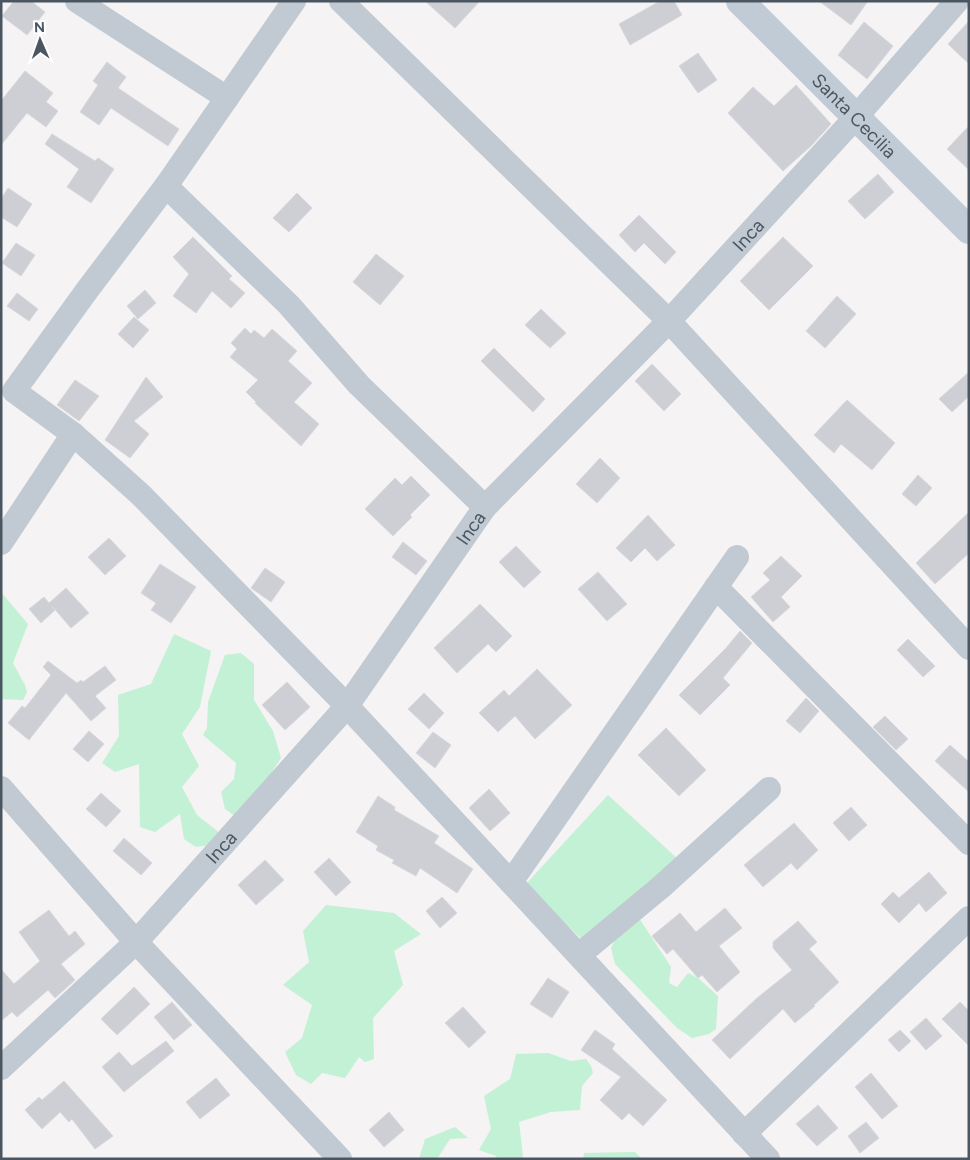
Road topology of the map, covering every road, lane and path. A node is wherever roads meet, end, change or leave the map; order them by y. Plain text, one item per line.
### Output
1 (77, 1) edge
2 (294, 1) edge
3 (341, 1) edge
4 (740, 1) edge
5 (958, 1) edge
6 (227, 98) junction
7 (856, 118) junction
8 (166, 186) junction
9 (969, 230) edge
10 (669, 321) junction
11 (8, 386) edge
12 (73, 434) junction
13 (485, 506) junction
14 (1, 543) edge
15 (737, 557) dead end
16 (716, 587) junction
17 (969, 648) edge
18 (347, 706) junction
19 (1, 788) edge
20 (769, 789) dead end
21 (969, 843) edge
22 (511, 882) junction
23 (969, 918) edge
24 (136, 942) junction
25 (579, 955) junction
26 (1, 1068) edge
27 (744, 1134) junction
28 (340, 1159) edge
29 (768, 1159) edge

1 - 6 street
2 - 6 street
3 - 10 street
4 - 7 street, Santa Cecilia
5 - 7 street, Inca
6 - 8 street
7 - 9 street, Santa Cecilia
7 - 10 street, Inca
8 - 11 street
8 - 13 street
10 - 13 street, Inca
10 - 17 street
11 - 12 street
12 - 14 street
12 - 18 street
13 - 18 street, Inca
15 - 16 street
16 - 21 street
16 - 22 street
18 - 22 street
18 - 24 street, Inca
19 - 24 street
20 - 25 street
22 - 25 street
23 - 27 street
24 - 26 street, Inca
24 - 28 street
25 - 27 street
27 - 29 street

